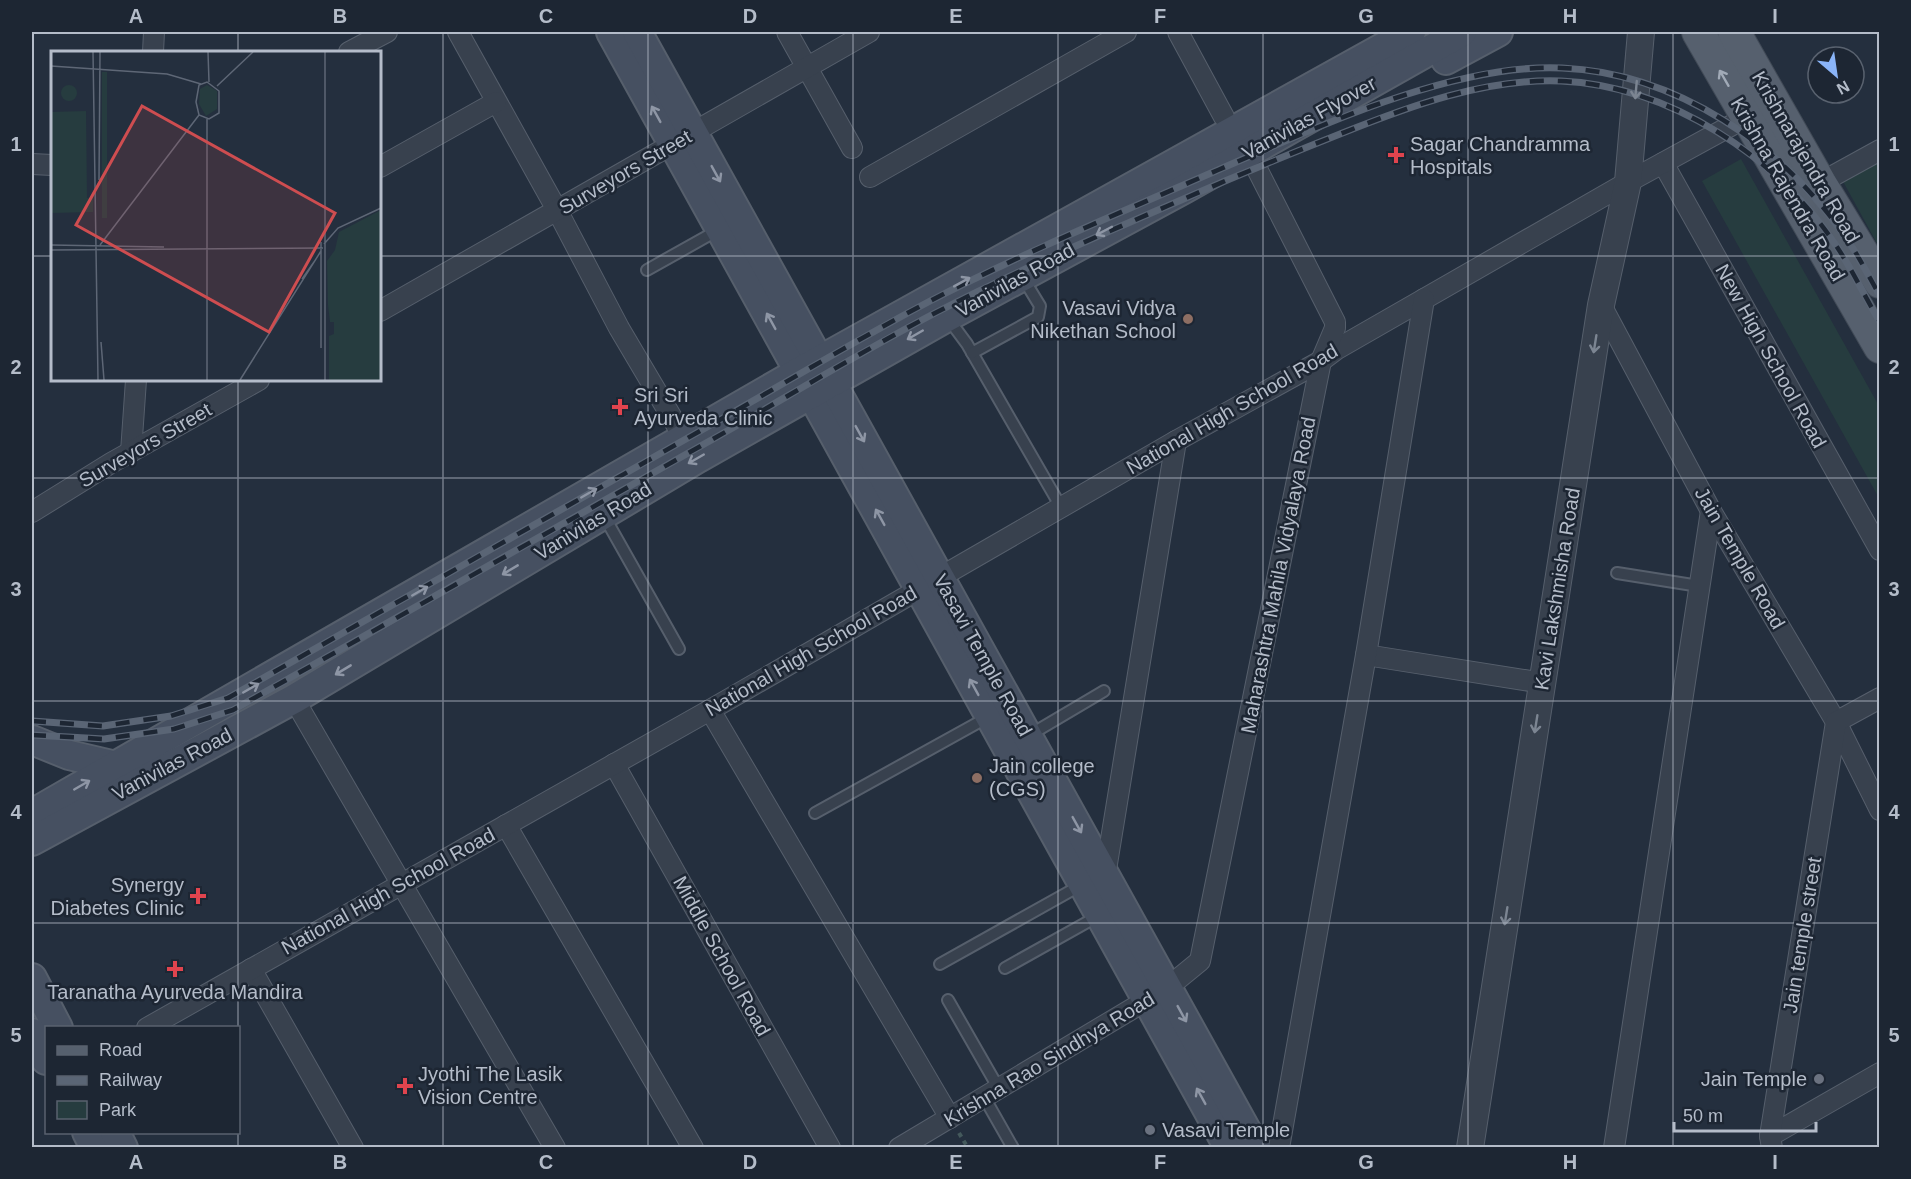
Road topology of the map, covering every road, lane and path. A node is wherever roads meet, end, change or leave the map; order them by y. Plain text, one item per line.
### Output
1 (154, 32) edge
2 (387, 32) edge
3 (458, 32) edge
4 (610, 32) edge
5 (637, 32) edge
6 (787, 32) edge
7 (869, 32) edge
8 (1126, 32) edge
9 (1178, 32) edge
10 (1376, 32) edge
11 (1411, 32) edge
12 (1462, 32) edge
13 (1498, 32) edge
14 (1641, 32) edge
15 (1698, 32) edge
16 (1734, 32) edge
17 (153, 51) edge
18 (351, 51) edge
19 (807, 68) junction
20 (1357, 77) junction
21 (496, 102) junction
22 (1774, 102) junction
23 (1224, 117) junction
24 (1747, 117) junction
25 (683, 139) junction
26 (852, 148) dead end
27 (1880, 150) edge
28 (1663, 163) junction
29 (32, 164) edge
30 (51, 165) edge
31 (1255, 165) junction
32 (381, 166) edge
33 (870, 177) dead end
34 (1628, 182) junction
35 (1820, 183) junction
36 (1144, 195) junction
37 (557, 210) junction
38 (720, 229) junction
39 (647, 270) dead end
40 (1022, 276) junction
41 (1880, 282) edge
42 (1424, 298) junction
43 (1601, 305) junction
44 (381, 310) edge
45 (947, 317) junction
46 (1880, 347) edge
47 (972, 354) junction
48 (1321, 362) junction
49 (815, 377) junction
50 (136, 381) edge
51 (257, 381) edge
52 (684, 438) junction
53 (1176, 441) junction
54 (131, 452) junction
55 (1061, 507) junction
56 (1711, 511) junction
57 (32, 512) edge
58 (603, 514) junction
59 (1880, 550) edge
60 (1617, 573) dead end
61 (929, 583) junction
62 (1699, 586) junction
63 (679, 649) dead end
64 (1366, 655) junction
65 (1543, 683) junction
66 (1104, 691) dead end
67 (1880, 698) edge
68 (294, 699) junction
69 (710, 710) junction
70 (990, 716) junction
71 (1836, 722) junction
72 (32, 740) edge
73 (1029, 755) junction
74 (614, 764) junction
75 (116, 766) junction
76 (1880, 810) edge
77 (815, 813) dead end
78 (507, 825) junction
79 (39, 828) edge
80 (32, 854) edge
81 (1094, 880) junction
82 (402, 884) junction
83 (1100, 915) junction
84 (940, 964) dead end
85 (1005, 968) dead end
86 (251, 969) junction
87 (32, 978) edge
88 (1157, 994) junction
89 (948, 1000) dead end
90 (57, 1026) edge
91 (151, 1026) edge
92 (32, 1033) edge
93 (45, 1058) edge
94 (1880, 1073) edge
95 (992, 1093) junction
96 (950, 1118) junction
97 (88, 1134) edge
98 (116, 1134) edge
99 (1771, 1142) edge
100 (95, 1148) edge
101 (123, 1148) edge
102 (352, 1148) edge
103 (555, 1148) edge
104 (693, 1148) edge
105 (830, 1148) edge
106 (899, 1148) edge
107 (1013, 1148) edge
108 (1230, 1148) edge
109 (1256, 1148) edge
110 (1279, 1148) edge
111 (1470, 1148) edge
112 (1614, 1148) edge

1 - 17 street
2 - 18 street
3 - 21 street
25 -> 4 main road
5 - 25 main road
6 - 19 street
7 - 19 street, Surveyors Street
8 - 33 street
9 - 23 street
10 - 23 main road
11 - 20 main road, Vanivilas Flyover
12 - 20 main road, Vanivilas Flyover
13 - 31 main road
14 -> 34 street, Kavi Lakshmisha Road
24 -> 15 main road, Krishna Rajendra Road
16 - 22 main road, Krishnarajendra Road
19 - 25 street, Surveyors Street
19 - 26 street
20 - 36 main road, Vanivilas Flyover
21 - 32 street
21 - 37 street
22 - 24 street
22 - 35 main road, Krishnarajendra Road
23 - 36 main road
24 - 28 street
24 - 46 main road, Krishna Rajendra Road
25 - 37 street, Surveyors Street
25 - 38 main road
25 -> 49 main road
27 - 35 street
28 - 34 street
28 - 59 street, New High School Road
29 - 30 street
31 - 36 main road
31 - 48 street, Maharashtra Mahila Vidyalaya Road
34 - 42 street, National High School Road
34 - 43 street, Kavi Lakshmisha Road
35 - 41 main road, Krishnarajendra Road
36 -> 40 main road, Vanivilas Road
49 -> 36 main road, Vanivilas Road
37 - 44 street, Surveyors Street
37 - 52 street
38 - 39 lane
49 -> 38 main road
40 - 45 main road, Vanivilas Road
40 - 47 lane
42 - 48 street, National High School Road
42 - 64 street
43 - 56 street, Jain Temple Road
43 -> 65 street, Kavi Lakshmisha Road
45 - 47 lane
45 -> 49 main road, Vanivilas Road
47 - 55 lane
48 - 53 street, National High School Road
48 - 88 street, Maharashtra Mahila Vidyalaya Road
49 - 52 main road, Vanivilas Road
49 -> 58 main road, Vanivilas Road
49 - 61 main road, Vasavi Temple Road
50 - 54 street
51 - 54 street, Surveyors Street
75 -> 52 main road, Vanivilas Road
53 - 55 street, National High School Road
53 - 81 street
54 - 57 street, Surveyors Street
55 - 61 street, National High School Road
56 - 62 street
56 - 71 street, Jain Temple Road
58 - 63 lane
58 -> 68 main road, Vanivilas Road
60 - 62 lane
61 - 69 street, National High School Road
70 -> 61 main road, Vasavi Temple Road
61 - 73 main road, Vasavi Temple Road
62 - 112 street
64 - 65 street
64 - 110 street
65 -> 111 street, Kavi Lakshmisha Road
66 - 73 lane
67 - 71 street
68 - 79 main road, Vanivilas Road
68 - 82 street
69 - 74 street, National High School Road
69 - 96 street
70 - 73 main road, Vasavi Temple Road
70 - 77 lane
71 - 76 street, Jain Temple Road
71 - 99 street, Jain temple street
72 - 75 main road
73 - 81 main road, Vasavi Temple Road
74 - 78 street, National High School Road
74 - 105 street, Middle School Road
79 -> 75 main road, Vanivilas Road
78 - 82 street, National High School Road
78 - 104 street
79 - 80 main road
81 - 83 main road, Vasavi Temple Road
81 - 84 lane
81 - 88 main road, Vasavi Temple Road
82 - 86 street, National High School Road
82 - 103 street
83 - 85 lane
83 - 88 main road, Vasavi Temple Road
86 - 91 street, National High School Road
86 - 102 street
87 - 90 main road
88 - 95 street, Krishna Rao Sindhya Road
108 -> 88 main road, Vasavi Temple Road
88 -> 109 main road, Vasavi Temple Road
89 - 95 lane
92 - 93 main road
94 - 99 street
95 - 96 street, Krishna Rao Sindhya Road
95 - 107 lane
96 - 106 street, Krishna Rao Sindhya Road
97 - 100 main road
98 - 101 main road

